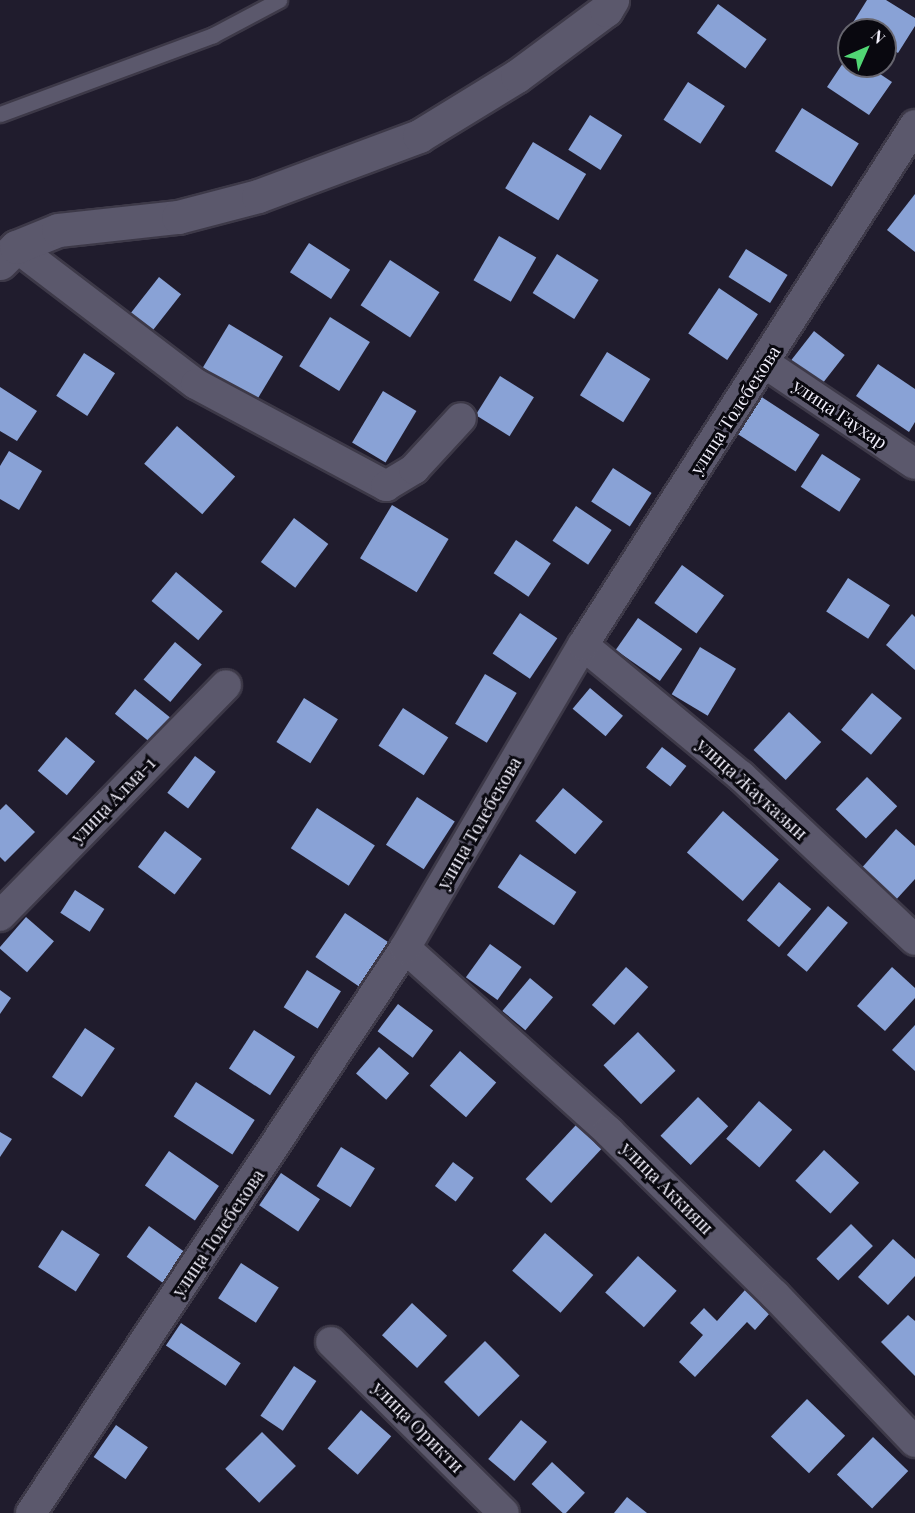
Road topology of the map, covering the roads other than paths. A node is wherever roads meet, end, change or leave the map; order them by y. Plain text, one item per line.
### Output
1 (279, 0) edge
2 (612, 3) edge
3 (0, 114) edge
4 (915, 125) edge
5 (8, 255) edge
6 (766, 364) junction
7 (461, 418) dead end
8 (915, 464) edge
9 (583, 645) junction
10 (226, 684) dead end
11 (0, 916) edge
12 (915, 940) edge
13 (405, 948) junction
14 (331, 1342) dead end
15 (915, 1442) edge
16 (31, 1513) edge
17 (504, 1513) edge

1 - 3 lane
2 - 5 main road
4 - 6 street, улица Толебекова
5 - 7 street
6 - 8 street, улица Гаухар
6 - 9 street, улица Толебекова
9 - 12 street, улица Жауказын
9 - 13 street, улица Толебекова
10 - 11 street, улица Алма-1
13 - 15 street, улица Аккияш
13 - 16 street, улица Толебекова
14 - 17 street, улица Орикти

